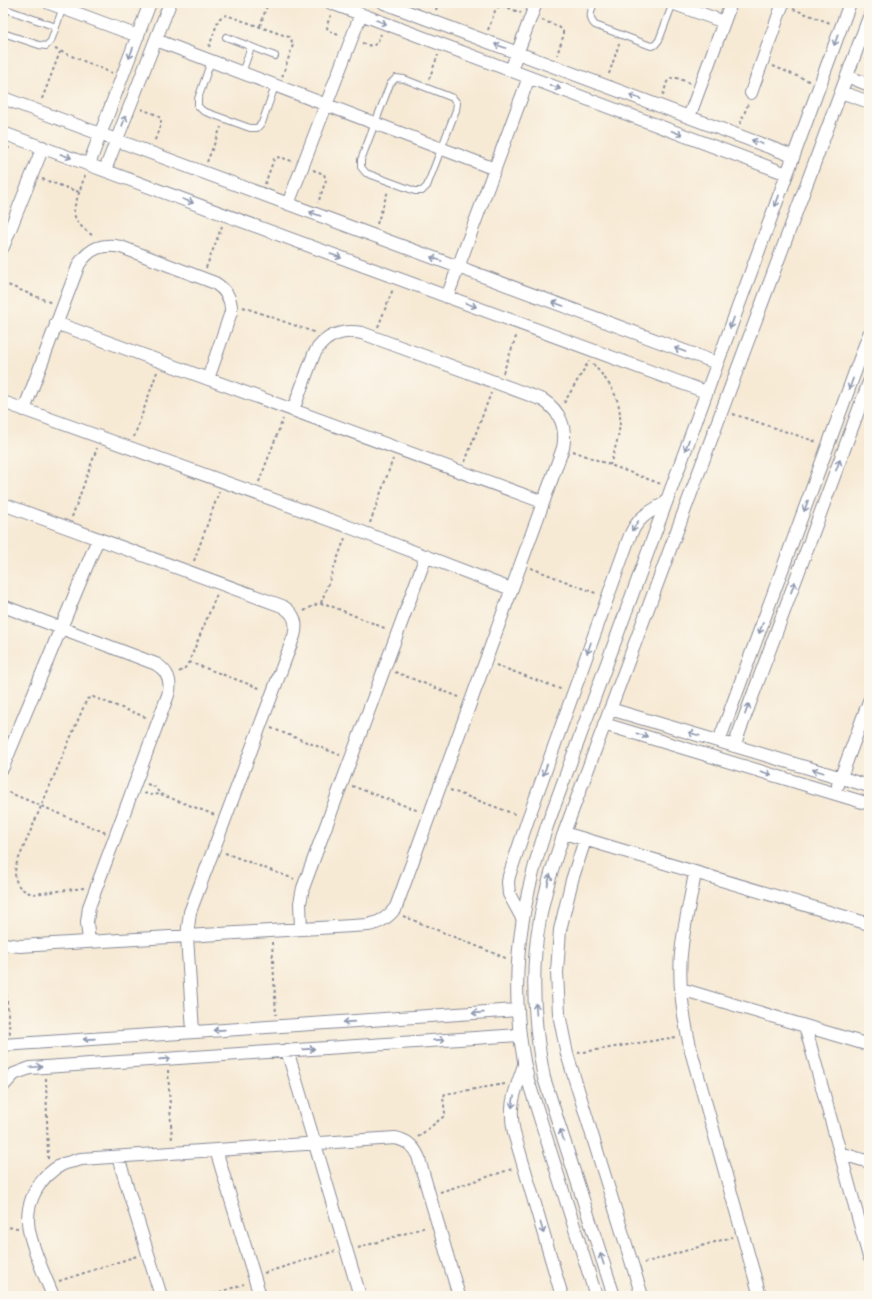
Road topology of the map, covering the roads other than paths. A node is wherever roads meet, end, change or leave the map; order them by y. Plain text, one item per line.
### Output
1 (49, 3) edge
2 (150, 3) edge
3 (170, 3) edge
4 (332, 3) edge
5 (384, 3) edge
6 (536, 3) edge
7 (594, 3) edge
8 (673, 3) edge
9 (731, 3) edge
10 (850, 3) edge
11 (783, 4) edge
12 (64, 6) edge
13 (3, 8) edge
14 (361, 14) junction
15 (869, 17) edge
16 (724, 22) junction
17 (56, 27) junction
18 (3, 33) edge
19 (138, 36) junction
20 (226, 37) dead end
21 (156, 40) junction
22 (251, 47) junction
23 (517, 53) junction
24 (275, 56) dead end
25 (211, 62) junction
26 (511, 70) junction
27 (242, 73) junction
28 (847, 76) junction
29 (529, 77) junction
30 (869, 85) edge
31 (275, 86) junction
32 (841, 92) junction
33 (752, 93) road end
34 (3, 98) edge
35 (869, 102) edge
36 (326, 105) junction
37 (689, 117) junction
38 (375, 124) junction
39 (3, 133) edge
40 (100, 134) junction
41 (117, 141) junction
42 (43, 147) junction
43 (441, 149) junction
44 (793, 156) junction
45 (89, 164) junction
46 (495, 169) junction
47 (105, 170) junction
48 (787, 174) junction
49 (288, 204) junction
50 (771, 216) junction
51 (792, 224) junction
52 (3, 247) edge
53 (458, 267) junction
54 (447, 297) junction
55 (56, 323) junction
56 (869, 334) edge
57 (717, 363) junction
58 (208, 379) junction
59 (869, 382) edge
60 (706, 392) junction
61 (3, 402) edge
62 (290, 409) junction
63 (24, 410) junction
64 (543, 502) junction
65 (665, 503) junction
66 (3, 504) edge
67 (98, 539) junction
68 (426, 556) junction
69 (511, 589) junction
70 (3, 606) edge
71 (61, 628) junction
72 (869, 702) edge
73 (610, 709) junction
74 (604, 724) junction
75 (719, 741) junction
76 (734, 746) junction
77 (3, 767) edge
78 (565, 776) junction
79 (841, 778) junction
80 (583, 783) junction
81 (869, 786) edge
82 (835, 794) junction
83 (869, 804) edge
84 (564, 833) junction
85 (585, 840) junction
86 (695, 873) junction
87 (522, 918) junction
88 (869, 924) edge
89 (301, 929) junction
90 (187, 936) junction
91 (89, 942) junction
92 (3, 944) edge
93 (681, 989) junction
94 (517, 1010) junction
95 (805, 1026) junction
96 (193, 1032) junction
97 (519, 1035) junction
98 (7, 1044) edge
99 (869, 1045) edge
100 (287, 1050) junction
101 (524, 1065) junction
102 (3, 1086) edge
103 (315, 1143) junction
104 (216, 1150) junction
105 (840, 1153) junction
106 (118, 1157) junction
107 (869, 1162) edge
108 (869, 1257) edge
109 (51, 1290) edge
110 (161, 1296) edge
111 (260, 1296) edge
112 (360, 1296) edge
113 (459, 1296) edge
114 (562, 1296) edge
115 (596, 1296) edge
116 (614, 1296) edge
117 (642, 1296) edge
118 (760, 1296) edge

1 - 12 street
2 - 19 street
3 - 21 street
4 - 14 street
23 -> 5 street
6 - 23 street
7 - 8 lane
8 - 16 street
9 - 16 street
10 -> 44 street
11 - 33 street
12 - 17 lane
12 - 19 street
13 - 17 lane
14 -> 26 street
14 - 36 street
15 - 28 street
16 - 37 street
17 - 18 lane
19 -> 40 street
20 - 22 lane
21 - 25 street
41 -> 21 street
22 - 24 lane
22 - 27 lane
23 - 26 street
37 -> 23 street
25 - 27 street
25 - 31 lane
26 - 29 street
27 - 31 street
28 - 30 street
28 - 32 street
29 - 46 street
29 -> 48 street
31 - 36 street
32 - 35 street
32 - 51 street
34 - 40 street
36 - 38 street
36 - 49 street
44 -> 37 street
38 - 43 street
38 - 43 lane
38 - 43 lane
39 - 42 street
40 - 41 street
40 - 45 street
41 - 47 street
41 - 49 street
42 -> 45 street
42 - 52 street
43 - 46 street
44 - 48 street
45 - 47 street
46 - 53 street
47 -> 54 street
48 -> 50 street
53 -> 49 street
50 - 51 street
50 -> 57 street
51 - 73 street
53 - 54 street
57 -> 53 street
54 -> 60 street
55 - 58 street
55 - 58 street
55 - 63 street
56 -> 75 street
57 - 60 street
58 - 62 street
76 -> 59 street
60 -> 65 street
61 - 63 street
62 - 64 street
62 - 64 street
63 - 68 street
64 - 69 street
65 - 78 street
65 -> 87 street
66 - 67 street
67 - 71 street
67 - 90 street
68 - 69 street
68 - 89 street
69 - 89 street
70 - 71 street
71 - 77 street
71 - 91 street
72 - 79 street
73 - 74 street
75 -> 73 street
74 - 80 street
74 -> 82 street
75 - 76 street
79 -> 76 street
78 - 80 street
78 - 87 street
79 - 81 street
79 - 82 street
80 - 84 street
82 - 83 street
84 - 85 street
116 -> 84 street
85 - 86 street
85 - 117 street
86 - 88 street
86 - 93 street
87 - 94 street
89 - 90 street
90 - 91 street
90 - 96 street
91 - 92 street
93 - 95 street
93 - 118 street
94 -> 96 street
94 - 97 street
95 - 99 street
95 - 105 street
96 -> 98 street
100 -> 97 street
97 - 101 street
102 -> 100 street
100 - 103 street
101 -> 114 street
101 - 115 street
103 - 104 street
103 - 112 street
103 - 113 street
104 - 106 street
104 - 111 street
105 - 107 street
105 - 108 street
106 - 109 street
106 - 110 street

